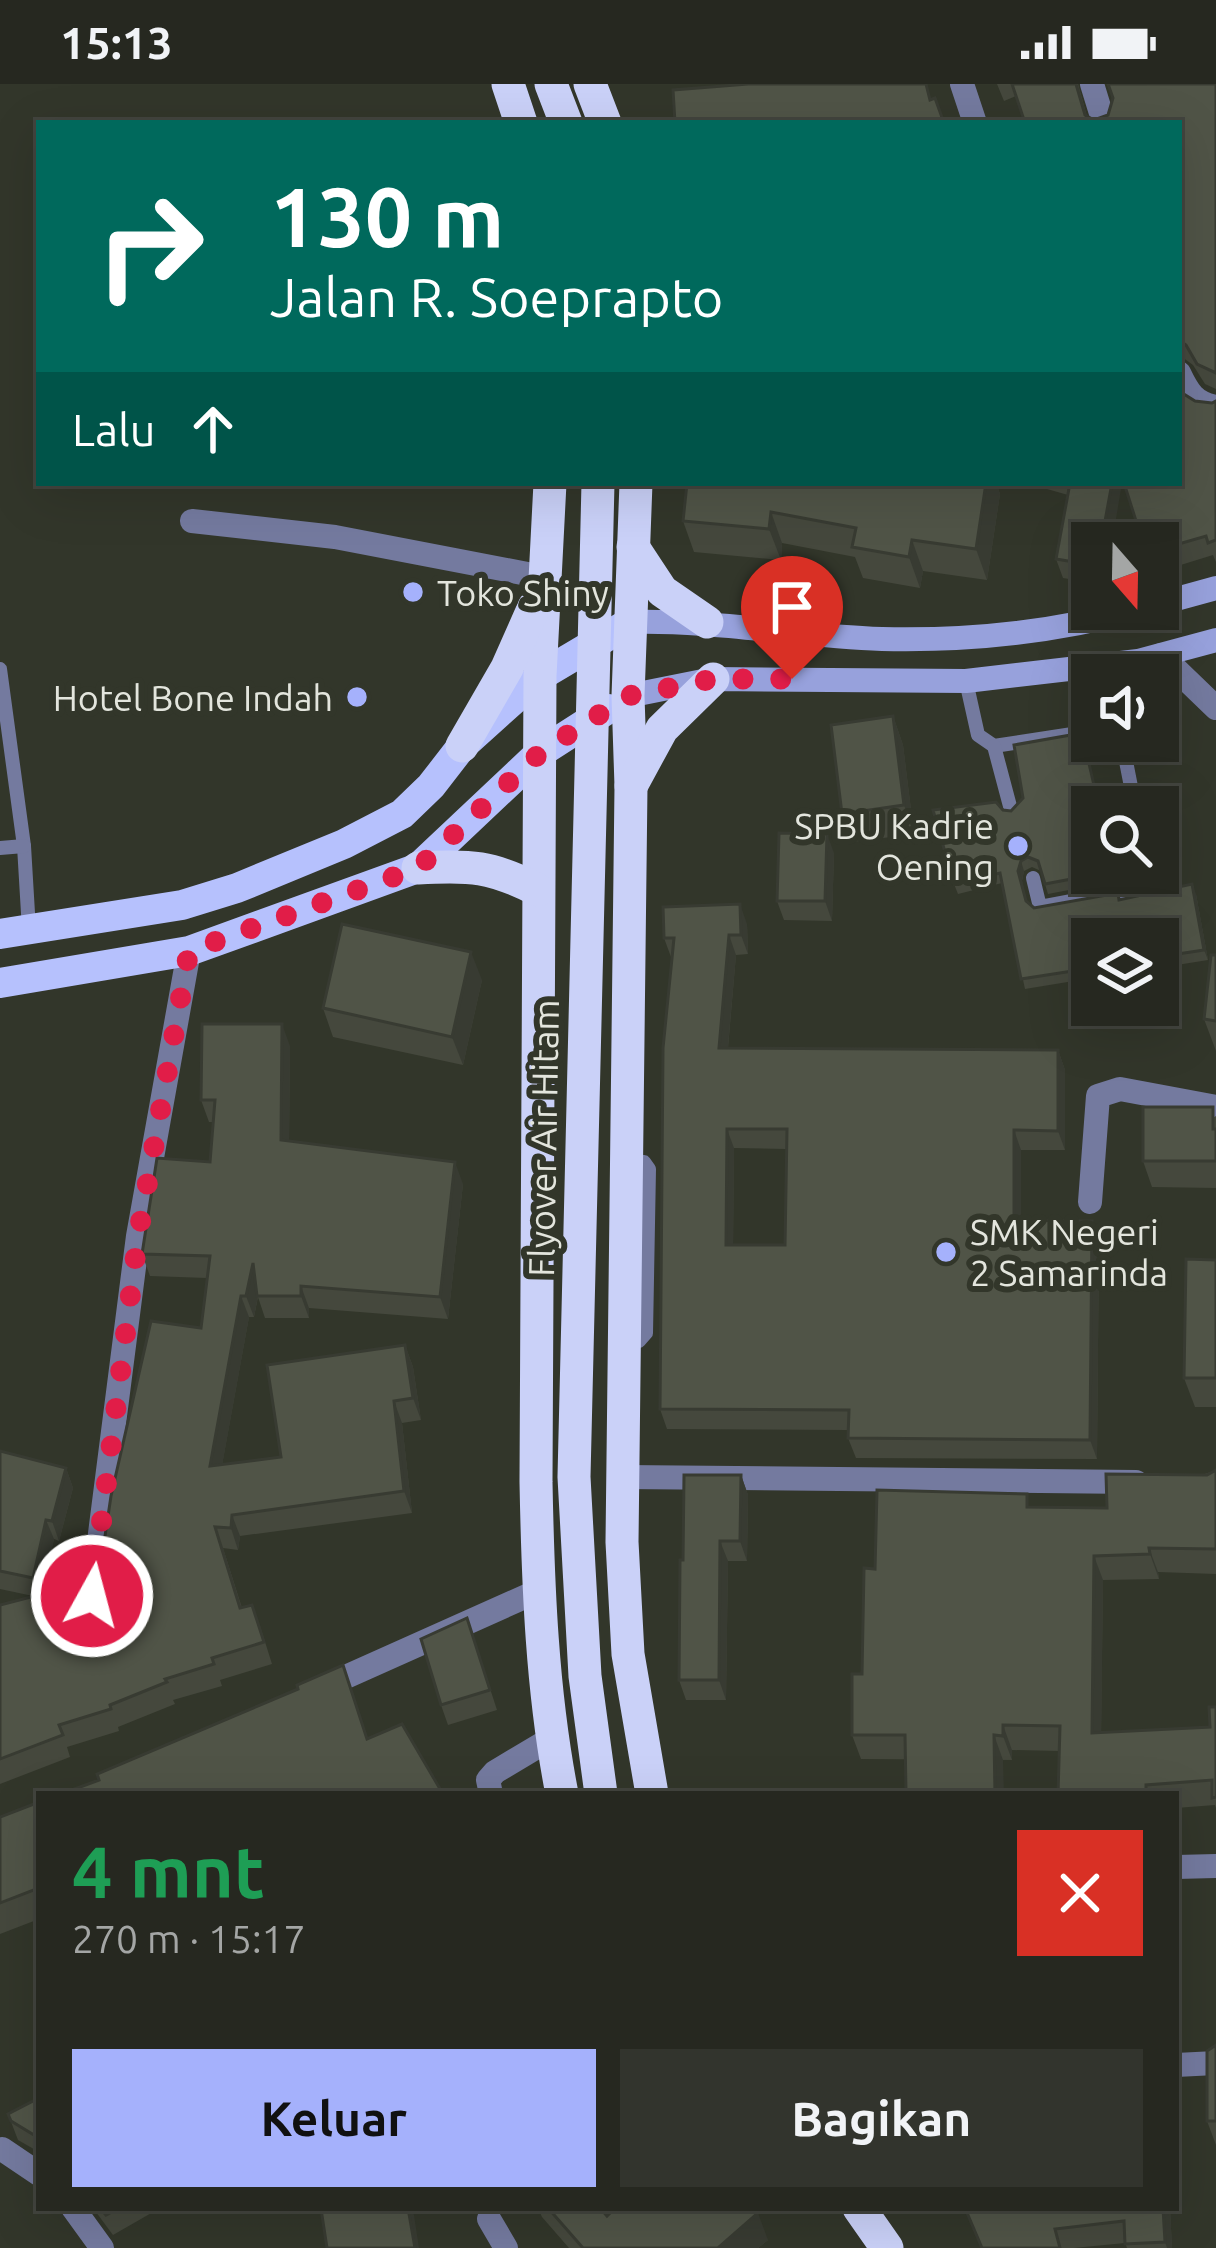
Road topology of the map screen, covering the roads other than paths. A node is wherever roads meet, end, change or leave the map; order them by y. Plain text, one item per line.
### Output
1 (508, 84) edge
2 (551, 84) edge
3 (590, 84) edge
4 (962, 84) edge
5 (1092, 84) edge
6 (520, 120) edge
7 (565, 120) edge
8 (604, 120) edge
9 (974, 120) edge
10 (1103, 120) edge
11 (1182, 379) edge
12 (1216, 406) edge
13 (550, 486) edge
14 (598, 486) edge
15 (636, 486) edge
16 (192, 521) dead end
17 (633, 547) junction
18 (543, 583) junction
19 (1216, 588) edge
20 (1179, 598) edge
21 (631, 622) junction
22 (706, 622) junction
23 (1071, 623) edge
24 (1216, 640) edge
25 (1168, 654) edge
26 (0, 669) edge
27 (1071, 673) edge
28 (1179, 673) edge
29 (539, 676) junction
30 (713, 679) junction
31 (966, 681) junction
32 (628, 696) junction
33 (1216, 708) edge
34 (1071, 734) edge
35 (462, 746) junction
36 (994, 746) junction
37 (541, 752) junction
38 (631, 786) junction
39 (1011, 810) edge
40 (24, 846) junction
41 (0, 848) edge
42 (418, 868) junction
43 (1033, 878) dead end
44 (538, 890) junction
45 (1108, 894) edge
46 (14, 932) edge
47 (189, 951) junction
48 (0, 983) edge
49 (1216, 1107) edge
50 (625, 1161) junction
51 (1090, 1202) dead end
52 (537, 1249) junction
53 (625, 1249) junction
54 (624, 1342) junction
55 (624, 1477) junction
56 (1168, 1482) edge
57 (538, 1591) junction
58 (92, 1596) edge
59 (300, 1697) edge
60 (552, 1738) junction
61 (490, 1791) edge
62 (561, 1791) edge
63 (601, 1791) edge
64 (651, 1791) edge
65 (1216, 1866) edge
66 (1179, 1867) edge
67 (1216, 2063) edge
68 (1179, 2065) edge
69 (2, 2149) edge
70 (36, 2172) edge
71 (75, 2211) edge
72 (862, 2211) edge
73 (489, 2219) dead end
74 (102, 2248) edge
75 (506, 2248) edge
76 (887, 2248) edge

1 - 6 highway
2 - 7 highway
3 - 8 highway
4 - 9 street
5 - 10 street
11 - 12 street
13 - 18 highway
14 - 63 highway, Flyover Air Hitam, bridge
15 - 17 highway
16 - 18 street
17 - 21 highway
17 - 22 highway
18 - 29 highway
18 - 35 highway
19 - 20 main road
21 - 22 main road
21 - 29 main road
21 - 32 highway
22 - 23 main road
24 - 25 main road
26 - 40 lane
27 - 31 main road
28 - 33 street
29 - 35 main road
29 - 37 highway
30 - 31 main road
30 - 32 main road
30 - 38 highway
31 - 36 lane
32 - 37 main road
32 - 38 highway
34 - 36 lane
35 - 46 main road
36 - 39 lane
37 - 42 main road
37 - 44 highway
38 - 50 highway
40 - 41 lane
40 - 46 lane
42 - 44 highway
42 - 47 main road
43 - 45 lane
44 - 52 highway
47 - 48 main road
47 - 58 street
49 - 51 street
50 - 53 highway
50 - 54 lane
52 - 53 highway
52 - 57 highway
53 - 54 highway
54 - 55 highway
55 - 56 street
55 - 64 highway
57 - 59 street
57 - 60 highway
60 - 61 street
60 - 62 highway
65 - 66 street
67 - 68 street
69 - 70 street
71 - 74 street
72 - 76 highway
73 - 75 street

